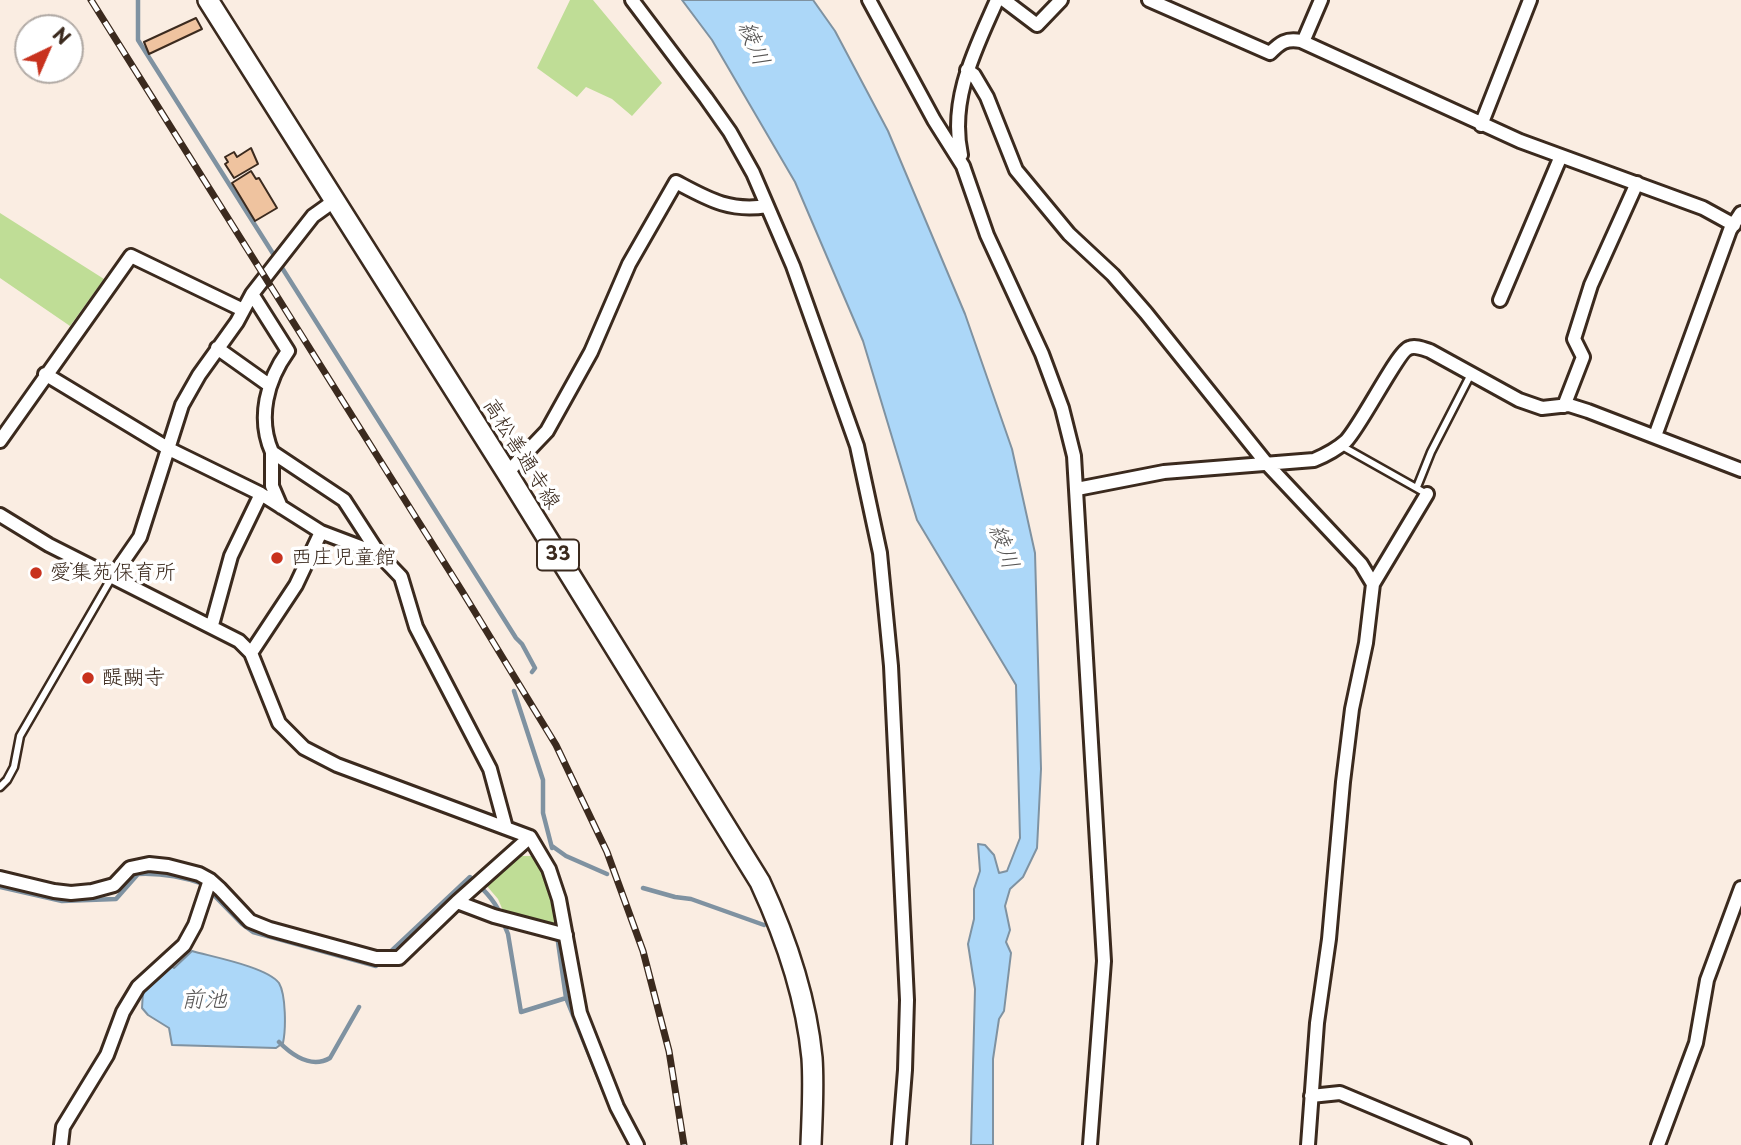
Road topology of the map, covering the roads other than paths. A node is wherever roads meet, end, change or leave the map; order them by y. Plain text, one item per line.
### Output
1 (208, 0) edge
2 (632, 0) edge
3 (869, 0) edge
4 (997, 0) edge
5 (1004, 0) edge
6 (1061, 0) edge
7 (1149, 0) edge
8 (1321, 0) edge
9 (1530, 0) edge
10 (1303, 42) junction
11 (967, 69) junction
12 (1481, 125) junction
13 (1561, 156) junction
14 (963, 166) junction
15 (1637, 183) junction
16 (334, 201) junction
17 (767, 206) junction
18 (1741, 213) edge
19 (1734, 225) junction
20 (252, 294) junction
21 (1500, 300) dead end
22 (243, 310) junction
23 (216, 348) junction
24 (45, 374) junction
25 (1471, 374) junction
26 (269, 385) junction
27 (1564, 406) junction
28 (1655, 436) junction
29 (0, 441) edge
30 (1340, 445) junction
31 (169, 449) junction
32 (272, 452) junction
33 (1267, 464) junction
34 (1741, 470) edge
35 (507, 473) junction
36 (1077, 489) junction
37 (1422, 490) junction
38 (261, 494) junction
39 (281, 507) junction
40 (0, 515) edge
41 (321, 532) junction
42 (379, 554) junction
43 (113, 576) junction
44 (1373, 584) junction
45 (212, 625) junction
46 (251, 653) junction
47 (0, 787) edge
48 (506, 828) junction
49 (530, 837) junction
50 (0, 878) edge
51 (207, 885) junction
52 (1741, 888) edge
53 (457, 902) junction
54 (566, 935) junction
55 (1311, 1096) junction
56 (61, 1145) edge
57 (637, 1145) edge
58 (811, 1145) edge
59 (899, 1145) edge
60 (1090, 1145) edge
61 (1308, 1145) edge
62 (1464, 1145) edge
63 (1658, 1145) edge

1 - 16 main road, 高松善通寺線 / 33
2 - 17 street
3 - 14 street
4 - 11 street
5 - 6 street
7 - 10 street
8 - 10 street
9 - 12 street
10 - 12 street
11 - 14 street
11 - 33 street
12 - 13 street
13 - 15 street
13 - 21 street
14 - 36 street
15 - 19 street
15 - 27 street
16 - 20 street
16 - 35 main road, 高松善通寺線 / 33
17 - 35 street
17 - 59 street
18 - 19 street
19 - 28 street
20 - 22 street
20 - 26 street
22 - 23 street
22 - 24 street
23 - 26 street
23 - 31 street
24 - 29 street
24 - 31 street
25 - 27 street
25 - 30 street
25 - 37 lane
26 - 32 street
27 - 28 street
28 - 34 street
30 - 33 street
30 - 37 lane
31 - 38 street
31 - 43 street
32 - 39 street
32 - 42 street
33 - 36 street
33 - 44 street
35 - 58 main road, 高松善通寺線 / 33
36 - 60 street
37 - 44 street
38 - 39 street
38 - 45 street
39 - 41 street
40 - 43 street
41 - 42 street
41 - 46 street
42 - 48 street
43 - 45 street
43 - 47 lane
44 - 55 street
45 - 46 street
46 - 48 street
48 - 49 street
49 - 53 street
49 - 54 street
50 - 51 street
51 - 53 street
51 - 56 street
52 - 63 street
53 - 54 street
54 - 57 street
55 - 61 street
55 - 62 street

